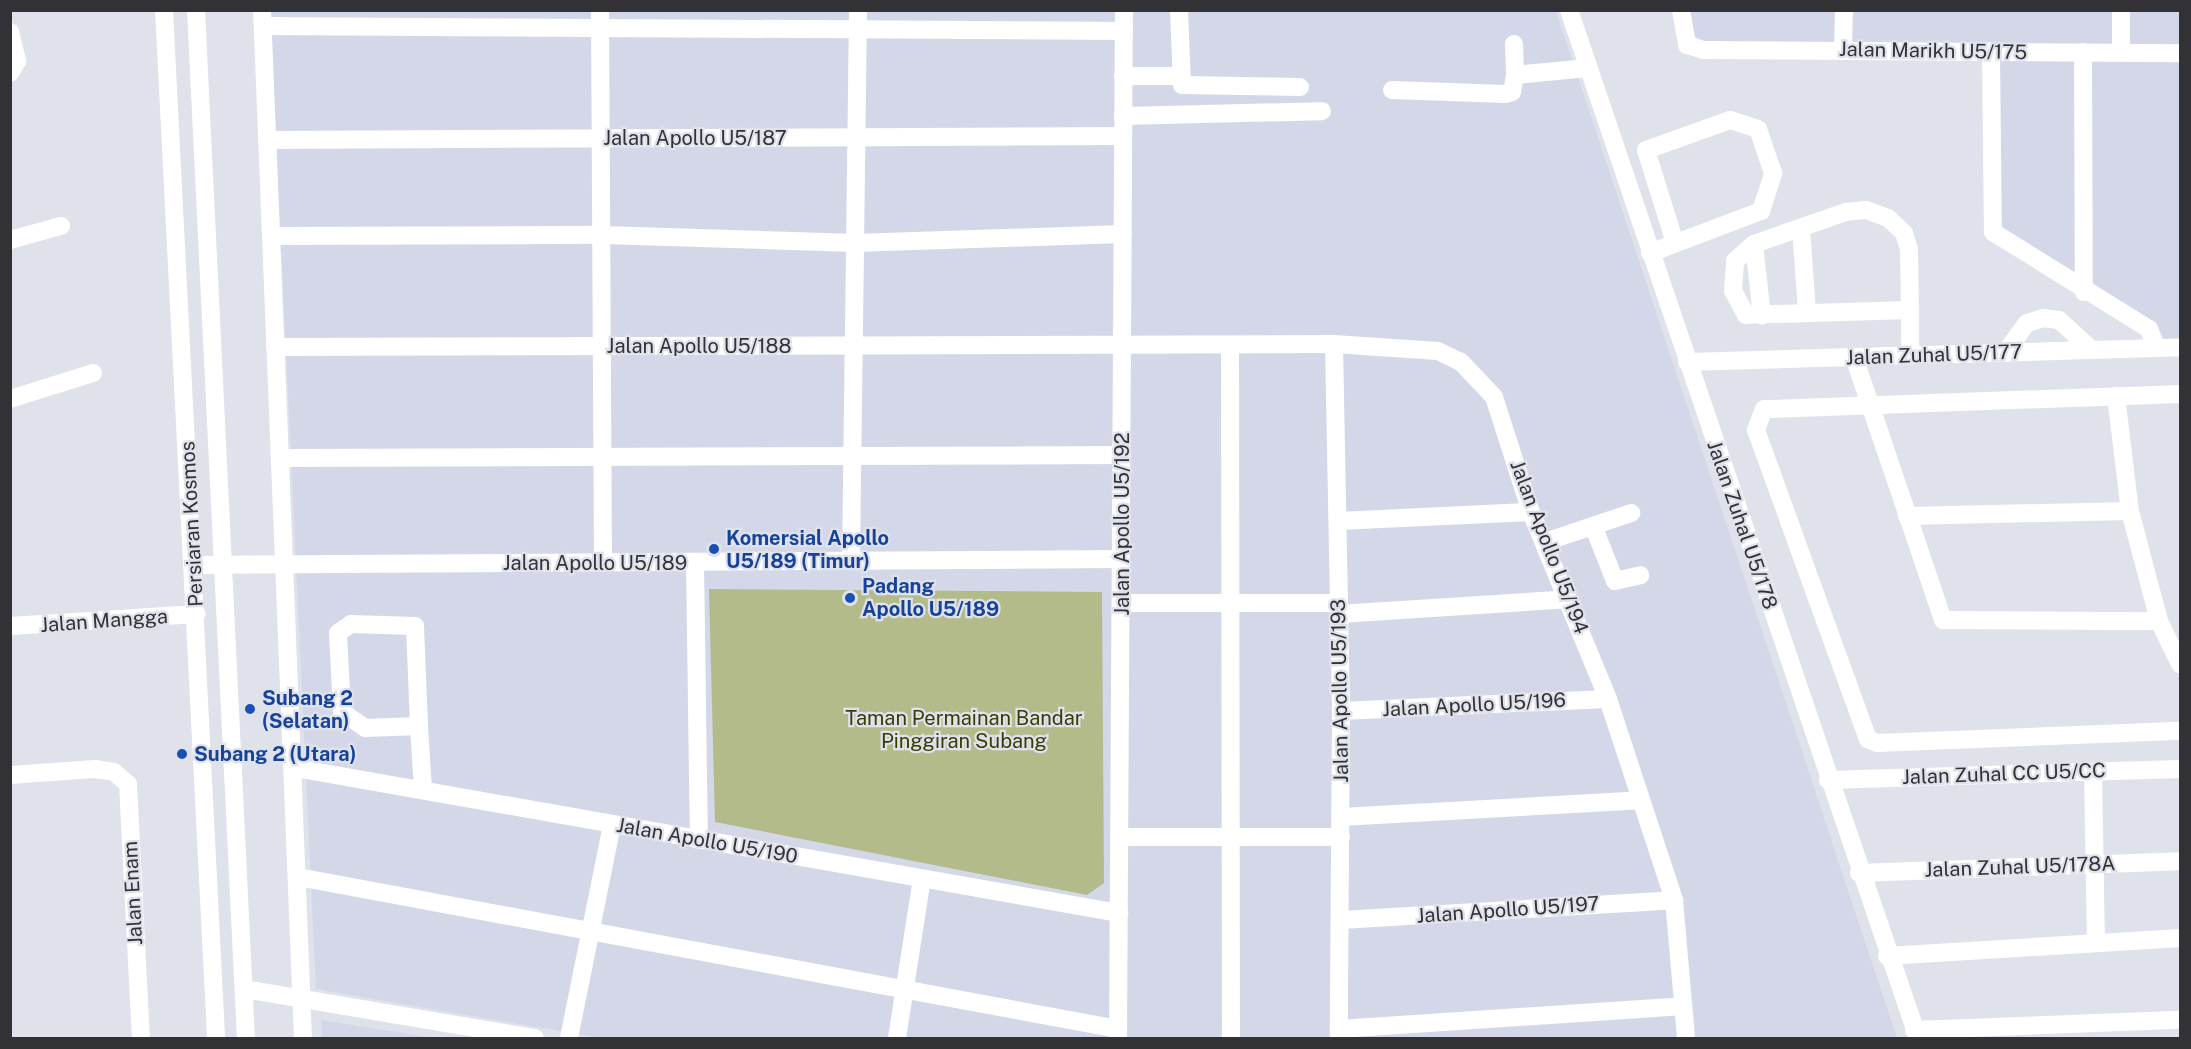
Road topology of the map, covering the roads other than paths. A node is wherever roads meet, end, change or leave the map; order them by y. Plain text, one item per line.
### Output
1 (164, 10) edge
2 (196, 10) edge
3 (600, 10) edge
4 (1124, 10) edge
5 (1179, 10) edge
6 (1569, 10) edge
7 (1681, 10) edge
8 (1844, 10) edge
9 (2121, 10) edge
10 (263, 18) edge
11 (857, 20) edge
12 (600, 29) junction
13 (1124, 31) junction
14 (10, 32) edge
15 (1514, 44) dead end
16 (1843, 50) junction
17 (1991, 51) junction
18 (2083, 52) junction
19 (2121, 52) junction
20 (2181, 53) edge
21 (1588, 68) junction
22 (10, 74) edge
23 (1515, 75) junction
24 (1123, 76) junction
25 (1180, 76) junction
26 (1300, 87) dead end
27 (1392, 90) dead end
28 (1322, 111) dead end
29 (1123, 116) junction
30 (1122, 136) junction
31 (856, 137) junction
32 (601, 138) junction
33 (267, 140) junction
34 (61, 226) dead end
35 (1801, 228) junction
36 (1122, 234) junction
37 (602, 235) junction
38 (271, 236) junction
39 (10, 240) edge
40 (855, 243) junction
41 (1675, 243) junction
42 (1754, 244) junction
43 (1650, 253) junction
44 (2084, 291) junction
45 (1910, 310) junction
46 (1807, 312) junction
47 (1762, 316) junction
48 (1334, 344) junction
49 (602, 345) junction
50 (1230, 345) junction
51 (1123, 346) junction
52 (275, 347) junction
53 (854, 347) junction
54 (2181, 347) edge
55 (2156, 348) junction
56 (2092, 350) junction
57 (2004, 353) junction
58 (1910, 356) junction
59 (1854, 357) junction
60 (1687, 362) junction
61 (93, 373) dead end
62 (2181, 394) edge
63 (2116, 396) junction
64 (10, 399) edge
65 (1869, 402) junction
66 (1122, 455) junction
67 (603, 456) junction
68 (280, 458) junction
69 (853, 458) junction
70 (2130, 511) junction
71 (1530, 512) junction
72 (1631, 513) dead end
73 (1906, 516) junction
74 (1338, 521) junction
75 (1594, 528) junction
76 (1545, 542) junction
77 (1121, 559) junction
78 (851, 561) junction
79 (695, 562) junction
80 (603, 563) junction
81 (284, 565) junction
82 (195, 566) junction
83 (223, 566) junction
84 (1640, 575) dead end
85 (1569, 599) junction
86 (1121, 603) junction
87 (1231, 603) junction
88 (1339, 609) junction
89 (197, 614) junction
90 (2159, 621) junction
91 (10, 626) edge
92 (2181, 664) edge
93 (1608, 699) junction
94 (1341, 711) junction
95 (419, 726) junction
96 (2181, 731) edge
97 (295, 768) junction
98 (2181, 769) edge
99 (2093, 772) junction
100 (10, 775) edge
101 (1828, 780) junction
102 (423, 790) junction
103 (1641, 800) junction
104 (1341, 817) junction
105 (612, 825) junction
106 (1231, 835) junction
107 (1119, 837) junction
108 (1341, 837) junction
109 (699, 840) junction
110 (2181, 861) edge
111 (2095, 864) junction
112 (1859, 873) junction
113 (298, 877) junction
114 (922, 879) junction
115 (1674, 900) junction
116 (1119, 914) junction
117 (1341, 920) junction
118 (591, 932) junction
119 (2181, 938) edge
120 (2096, 942) junction
121 (1887, 956) junction
122 (244, 989) junction
123 (903, 989) junction
124 (302, 996) junction
125 (1683, 1006) junction
126 (2181, 1020) edge
127 (458, 1032) edge
128 (1118, 1034) edge
129 (1339, 1034) edge
130 (1916, 1034) edge
131 (141, 1038) edge
132 (216, 1038) edge
133 (246, 1038) edge
134 (303, 1038) edge
135 (535, 1038) edge
136 (569, 1038) edge
137 (897, 1038) edge
138 (1231, 1038) edge
139 (1686, 1038) edge

1 - 82 street, Persiaran Kosmos
2 - 83 street, Persiaran Kosmos
3 - 12 street
4 - 13 street, Jalan Apollo U5/192
5 - 25 street
6 - 21 street, Jalan Zuhal U5/178
7 - 16 street, Jalan Marikh U5/175
8 - 16 street
9 - 19 street
10 - 12 street
10 - 33 street
11 - 12 street
11 - 13 street
11 - 31 street
12 - 32 street
13 - 24 street, Jalan Apollo U5/192
14 - 22 street
15 - 23 street
16 - 17 street, Jalan Marikh U5/175
17 - 18 street, Jalan Marikh U5/175
17 - 44 street
18 - 19 street, Jalan Marikh U5/175
18 - 44 street
19 - 20 street, Jalan Marikh U5/175
21 - 23 street
21 - 43 street, Jalan Zuhal U5/178
23 - 27 street
24 - 25 street
24 - 29 street, Jalan Apollo U5/192
25 - 26 street
28 - 29 street
29 - 30 street, Jalan Apollo U5/192
30 - 31 street, Jalan Apollo U5/187
30 - 36 street, Jalan Apollo U5/192
31 - 32 street, Jalan Apollo U5/187
31 - 40 street
32 - 33 street, Jalan Apollo U5/187
32 - 37 street
33 - 38 street
34 - 39 street
35 - 42 street
35 - 45 street
35 - 46 street
36 - 40 street
36 - 51 street, Jalan Apollo U5/192
37 - 38 street
37 - 40 street
37 - 49 street
38 - 52 street
40 - 53 street
41 - 41 street
41 - 43 street
42 - 47 street
42 - 47 street
43 - 60 street, Jalan Zuhal U5/178
44 - 55 street
45 - 46 street
45 - 58 street
46 - 47 street
48 - 50 street, Jalan Apollo U5/194
48 - 71 street, Jalan Apollo U5/194
48 - 74 street, Jalan Apollo U5/193
49 - 52 street, Jalan Apollo U5/188
49 - 53 street, Jalan Apollo U5/188
49 - 67 street
50 - 51 street, Jalan Apollo U5/194
50 - 87 street
51 - 53 street, Jalan Apollo U5/188
51 - 66 street, Jalan Apollo U5/192
52 - 68 street
53 - 69 street
54 - 55 street, Jalan Zuhal U5/177
55 - 56 street, Jalan Zuhal U5/177
56 - 57 street, Jalan Zuhal U5/177
56 - 57 street
57 - 58 street, Jalan Zuhal U5/177
58 - 59 street, Jalan Zuhal U5/177
59 - 60 street, Jalan Zuhal U5/177
59 - 65 street
60 - 101 street, Jalan Zuhal U5/178
61 - 64 street
62 - 63 street
63 - 65 street
63 - 70 street
65 - 73 street
65 - 96 street
66 - 69 street
66 - 77 street, Jalan Apollo U5/192
67 - 68 street
67 - 69 street
67 - 80 street
68 - 81 street
69 - 78 street
70 - 73 street
70 - 90 street
71 - 74 street
71 - 76 street, Jalan Apollo U5/194
72 - 75 street
73 - 90 street
74 - 88 street, Jalan Apollo U5/193
75 - 76 street
75 - 84 street
76 - 85 street, Jalan Apollo U5/194
77 - 78 street, Jalan Apollo U5/189
77 - 86 street, Jalan Apollo U5/192
78 - 79 street, Jalan Apollo U5/189
79 - 80 street, Jalan Apollo U5/189
79 - 109 street
80 - 81 street, Jalan Apollo U5/189
81 - 83 street, Jalan Apollo U5/189
81 - 97 street
82 - 83 street, Jalan Apollo U5/189
82 - 89 street, Persiaran Kosmos
83 - 122 street, Persiaran Kosmos
85 - 88 street
85 - 93 street, Jalan Apollo U5/194
86 - 87 street
86 - 107 street, Jalan Apollo U5/192
87 - 88 street
87 - 106 street
88 - 94 street, Jalan Apollo U5/193
89 - 91 street, Jalan Mangga
89 - 132 street, Persiaran Kosmos
90 - 92 street
93 - 94 street, Jalan Apollo U5/196
93 - 103 street, Jalan Apollo U5/194
94 - 104 street, Jalan Apollo U5/193
95 - 95 street
95 - 102 street
97 - 102 street, Jalan Apollo U5/190
97 - 113 street
98 - 99 street, Jalan Zuhal CC U5/CC
99 - 101 street, Jalan Zuhal CC U5/CC
99 - 111 street
100 - 131 street, Jalan Enam
101 - 112 street, Jalan Zuhal U5/178
102 - 105 street, Jalan Apollo U5/190
103 - 104 street
103 - 115 street, Jalan Apollo U5/194
104 - 108 street, Jalan Apollo U5/193
105 - 109 street, Jalan Apollo U5/190
105 - 118 street
106 - 107 street
106 - 108 street
106 - 138 street
107 - 116 street, Jalan Apollo U5/192
108 - 117 street, Jalan Apollo U5/193
109 - 114 street, Jalan Apollo U5/190
110 - 111 street, Jalan Zuhal U5/178A
111 - 112 street, Jalan Zuhal U5/178A
111 - 120 street
112 - 121 street, Jalan Zuhal U5/178
113 - 118 street
113 - 124 street
114 - 116 street, Jalan Apollo U5/190
114 - 123 street
115 - 117 street, Jalan Apollo U5/197
115 - 125 street, Jalan Apollo U5/194
116 - 128 street, Jalan Apollo U5/192
117 - 129 street, Jalan Apollo U5/193
118 - 123 street
118 - 136 street
119 - 120 street
120 - 121 street
121 - 130 street, Jalan Zuhal U5/178
122 - 124 street
122 - 133 street, Persiaran Kosmos
123 - 128 street
123 - 137 street
124 - 127 street
124 - 134 street
125 - 129 street
125 - 139 street, Jalan Apollo U5/194
126 - 130 street
127 - 135 street

